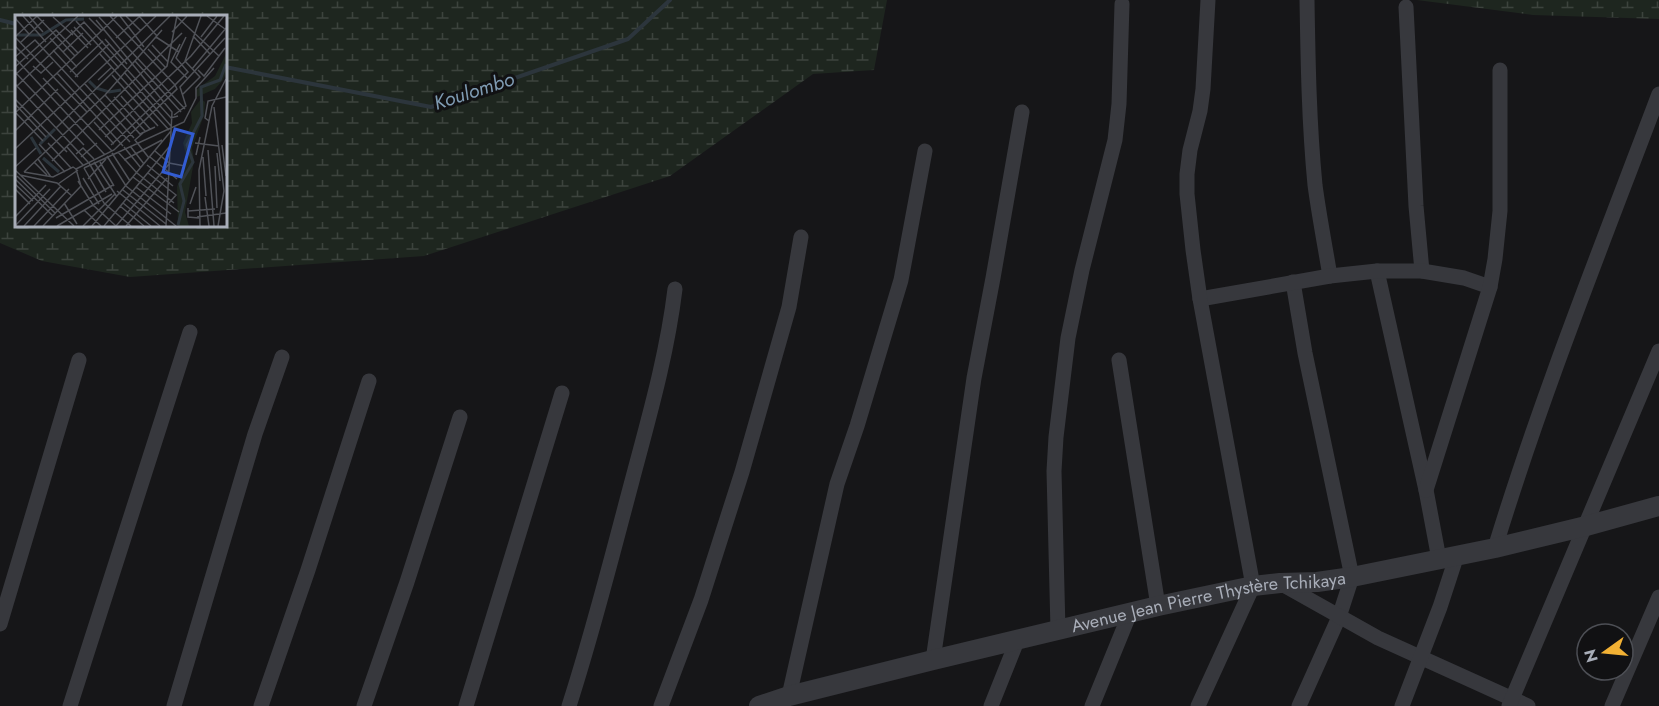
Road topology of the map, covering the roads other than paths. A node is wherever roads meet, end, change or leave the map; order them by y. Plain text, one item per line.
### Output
1 (1208, 0) edge
2 (1307, 0) edge
3 (1122, 4) dead end
4 (1406, 6) dead end
5 (1500, 70) dead end
6 (1659, 94) edge
7 (1023, 112) dead end
8 (925, 151) dead end
9 (801, 237) dead end
10 (1377, 271) junction
11 (1422, 271) junction
12 (1330, 276) junction
13 (1293, 282) junction
14 (1490, 287) junction
15 (675, 289) dead end
16 (1200, 299) junction
17 (190, 332) dead end
18 (1659, 351) edge
19 (282, 357) dead end
20 (79, 360) dead end
21 (1119, 360) dead end
22 (369, 381) dead end
23 (562, 393) dead end
24 (460, 417) dead end
25 (1426, 490) junction
26 (1659, 506) edge
27 (1586, 526) junction
28 (1495, 548) junction
29 (1448, 557) junction
30 (1352, 577) junction
31 (1280, 583) junction
32 (1253, 586) junction
33 (1659, 597) edge
34 (1158, 606) junction
35 (1130, 613) junction
36 (1339, 617) junction
37 (0, 624) edge
38 (1058, 630) junction
39 (1017, 641) junction
40 (1419, 658) junction
41 (933, 660) junction
42 (789, 696) junction
43 (1511, 702) edge
44 (69, 706) edge
45 (174, 706) edge
46 (261, 706) edge
47 (364, 706) edge
48 (466, 706) edge
49 (568, 706) edge
50 (661, 706) edge
51 (759, 706) edge
52 (991, 706) edge
53 (1092, 706) edge
54 (1197, 706) edge
55 (1299, 706) edge
56 (1402, 706) edge
57 (1528, 706) edge
58 (1612, 706) edge

1 - 16 street
2 - 12 street
3 - 38 street
4 - 11 street
5 - 14 street
6 - 28 street
7 - 41 street
8 - 42 street
9 - 50 street
10 - 11 street
10 - 12 street
10 - 25 street
11 - 14 street
12 - 13 street
13 - 16 street
13 - 30 street
14 - 25 street
15 - 49 street
16 - 32 street
17 - 44 street
18 - 27 street
19 - 45 street
20 - 37 street
21 - 34 street
22 - 46 street
23 - 48 street
24 - 47 street
25 - 29 street
26 - 27 street, Avenue Jean Pierre Thystère Tchikaya
27 - 28 street, Avenue Jean Pierre Thystère Tchikaya
27 - 43 street
28 - 29 street, Avenue Jean Pierre Thystère Tchikaya
29 - 30 street, Avenue Jean Pierre Thystère Tchikaya
29 - 40 street
30 - 31 street, Avenue Jean Pierre Thystère Tchikaya
30 - 36 street
31 - 32 street, Avenue Jean Pierre Thystère Tchikaya
31 - 36 street
32 - 34 street, Avenue Jean Pierre Thystère Tchikaya
32 - 54 street
33 - 58 street
34 - 35 street, Avenue Jean Pierre Thystère Tchikaya
35 - 38 street, Avenue Jean Pierre Thystère Tchikaya
35 - 53 street
36 - 40 street
36 - 55 street
38 - 39 street, Avenue Jean Pierre Thystère Tchikaya
39 - 41 street, Avenue Jean Pierre Thystère Tchikaya
39 - 52 street
40 - 43 street
40 - 56 street
41 - 42 street, Avenue Jean Pierre Thystère Tchikaya
42 - 51 street, Avenue Jean Pierre Thystère Tchikaya
43 - 57 street

